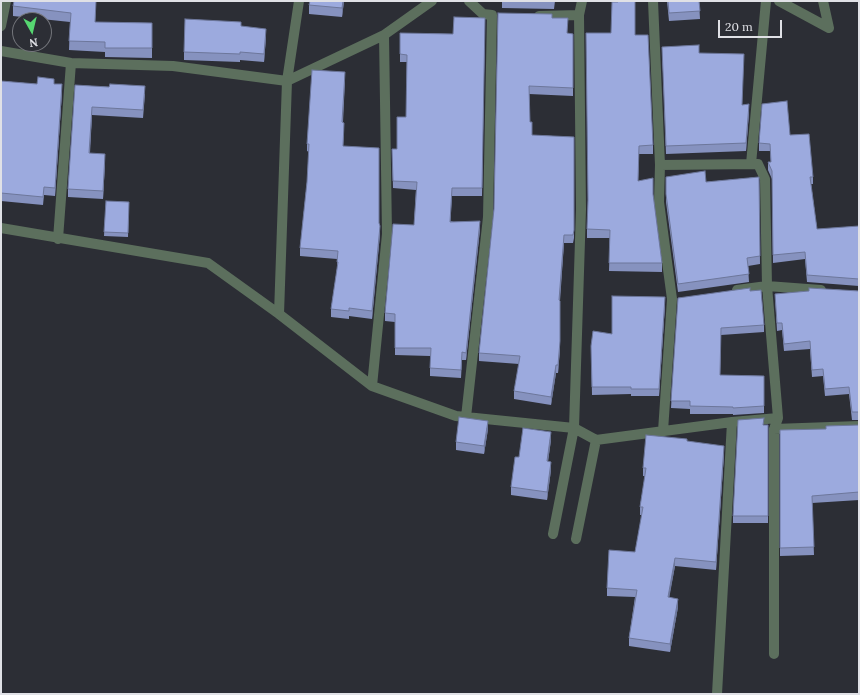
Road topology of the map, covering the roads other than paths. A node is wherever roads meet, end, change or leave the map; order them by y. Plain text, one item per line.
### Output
1 (6, 1) edge
2 (299, 1) edge
3 (432, 1) edge
4 (469, 1) edge
5 (582, 1) edge
6 (653, 1) edge
7 (766, 1) edge
8 (779, 1) edge
9 (823, 1) edge
10 (483, 14) junction
11 (505, 15) edge
12 (527, 15) edge
13 (579, 15) junction
14 (1, 26) edge
15 (384, 35) junction
16 (1, 51) edge
17 (71, 63) junction
18 (287, 81) junction
19 (758, 164) junction
20 (660, 165) junction
21 (1, 228) edge
22 (58, 238) junction
23 (767, 286) junction
24 (828, 290) edge
25 (727, 292) edge
26 (279, 314) junction
27 (372, 386) junction
28 (456, 416) junction
29 (778, 418) junction
30 (732, 422) junction
31 (859, 426) edge
32 (574, 428) junction
33 (774, 429) junction
34 (663, 431) junction
35 (596, 440) junction
36 (553, 534) dead end
37 (576, 539) dead end
38 (774, 654) dead end
39 (717, 694) edge

1 - 14 street
2 - 18 street
3 - 15 street
4 - 10 street
5 - 13 street
6 - 20 street
7 - 19 street
8 - 9 street
10 - 11 street
10 - 28 street
12 - 13 street
13 - 32 street
15 - 18 street
15 - 27 street
16 - 17 street
17 - 18 street
17 - 22 street
18 - 26 street
19 - 20 street
19 - 23 street
20 - 34 street
21 - 22 street
22 - 26 street
23 - 24 street
23 - 25 street
23 - 29 street
26 - 27 street
27 - 28 street
28 - 32 street
29 - 30 street
29 - 33 street
30 - 34 street
30 - 39 street
31 - 33 street
32 - 35 street
32 - 36 street
33 - 38 street
34 - 35 street
35 - 37 street

